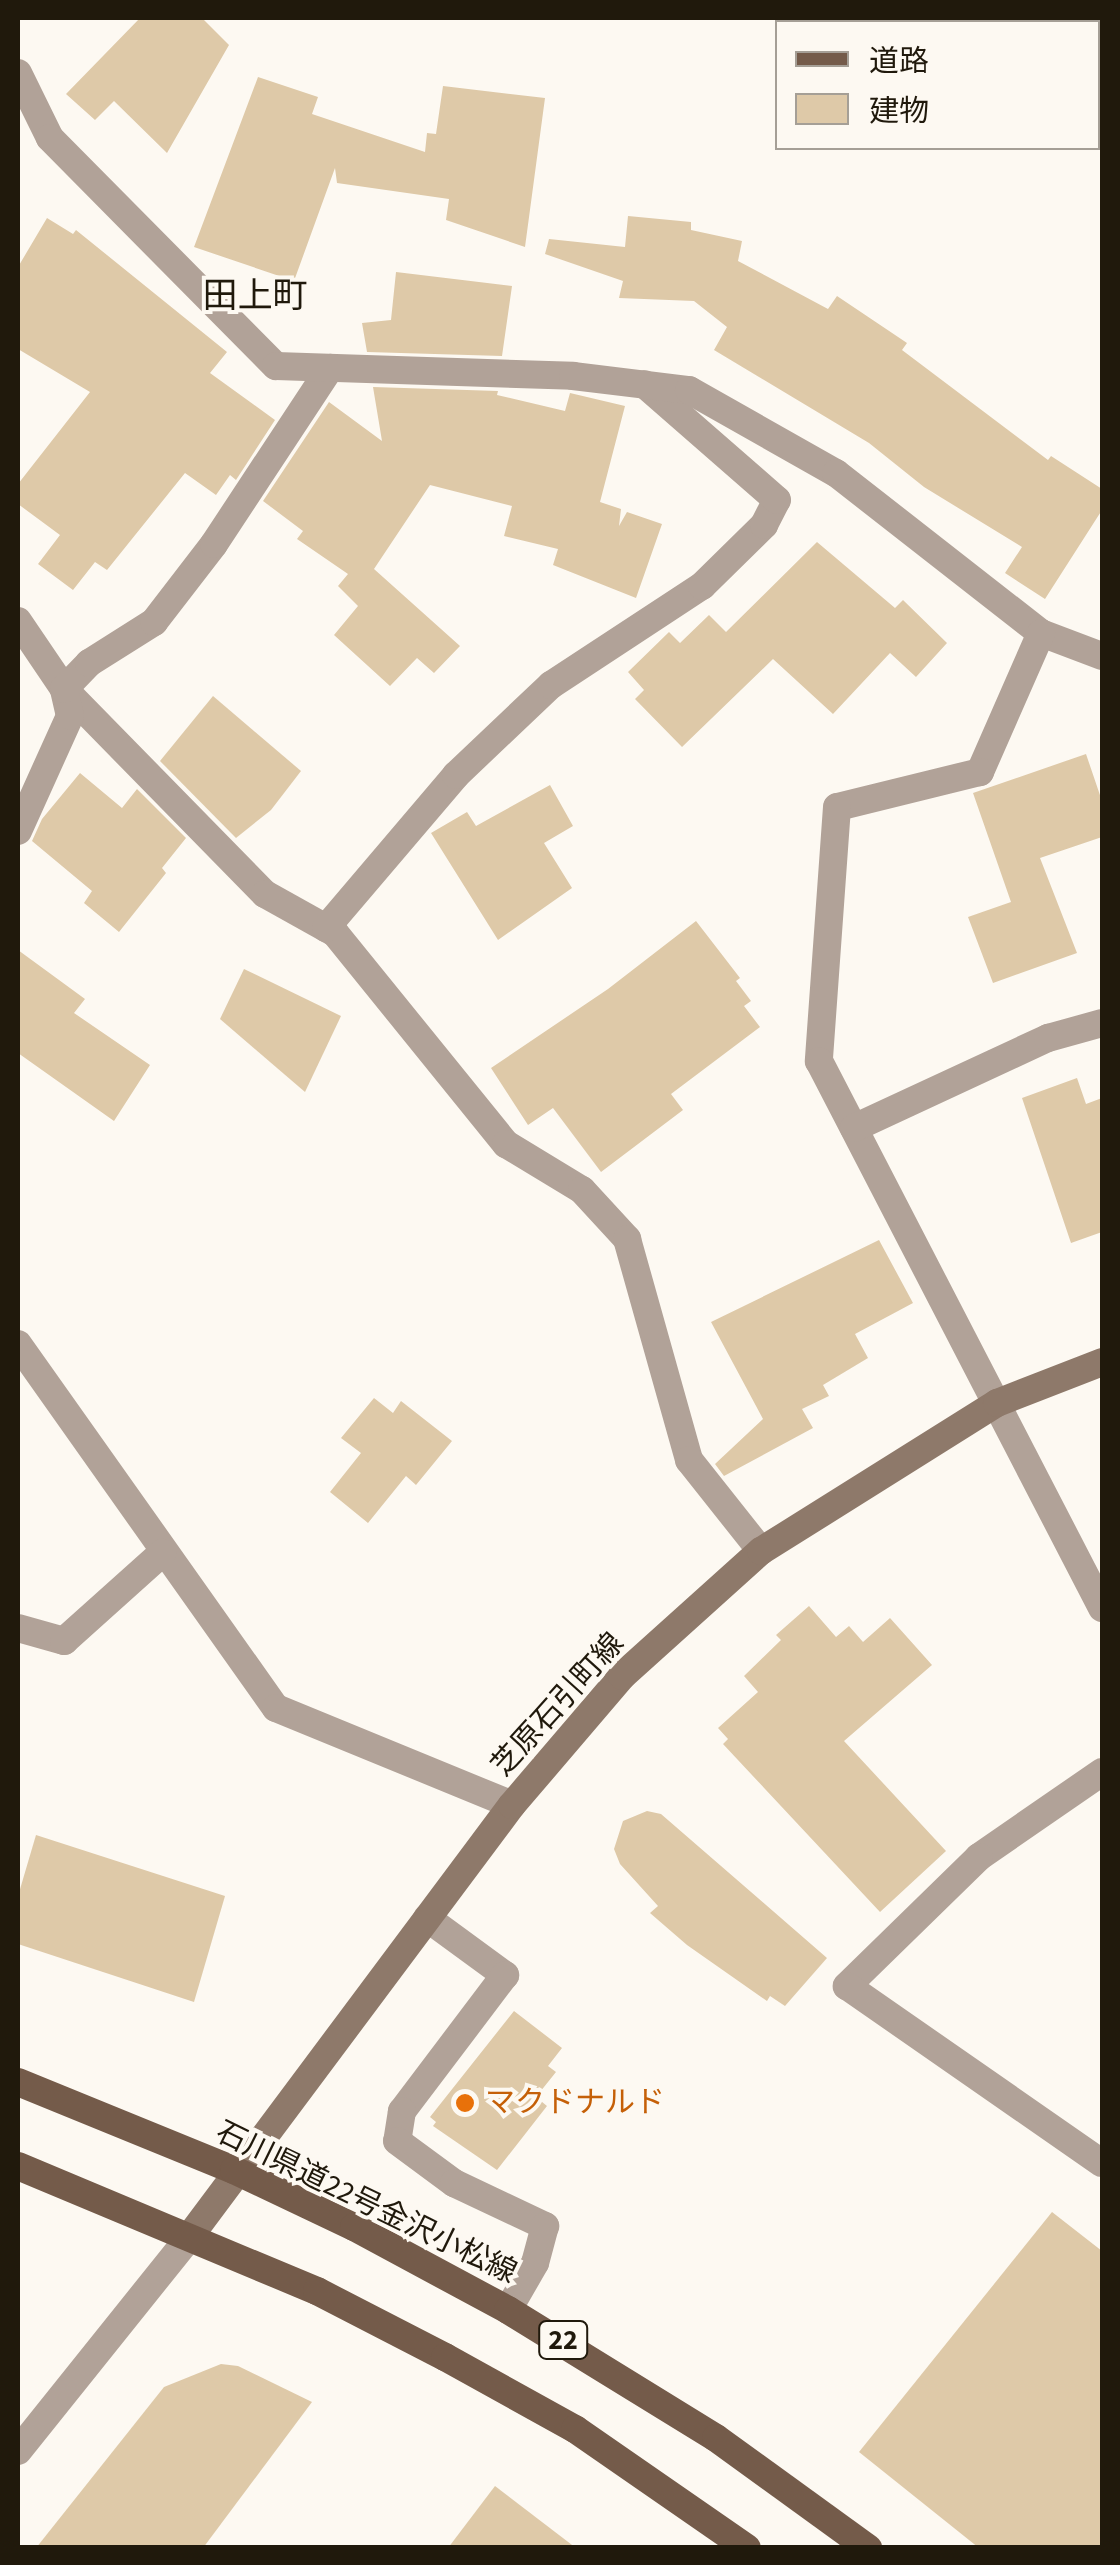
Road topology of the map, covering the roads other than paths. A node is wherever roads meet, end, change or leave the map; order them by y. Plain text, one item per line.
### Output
1 (18, 73) edge
2 (330, 368) junction
3 (644, 384) junction
4 (18, 621) edge
5 (1041, 634) junction
6 (1102, 656) edge
7 (64, 689) junction
8 (18, 831) edge
9 (326, 928) junction
10 (1102, 1024) edge
11 (854, 1128) junction
12 (18, 1344) edge
13 (1102, 1362) edge
14 (998, 1403) junction
15 (762, 1551) junction
16 (162, 1553) junction
17 (1102, 1608) edge
18 (18, 1628) edge
19 (1102, 1772) edge
20 (512, 1805) junction
21 (427, 1918) junction
22 (18, 2082) edge
23 (1102, 2162) edge
24 (18, 2166) edge
25 (234, 2170) junction
26 (190, 2236) junction
27 (508, 2310) junction
28 (18, 2451) edge
29 (748, 2548) edge
30 (868, 2548) edge

1 - 2 street
2 - 3 street
2 - 7 street
3 - 5 street
3 - 9 street
4 - 7 street
5 - 6 street
5 - 11 street
7 - 8 street
7 - 9 street
9 - 15 street
10 - 11 street
11 - 14 street
12 - 16 street
13 - 14 main road, 芝原石引町線
14 - 15 main road, 芝原石引町線
14 - 17 street
15 - 20 main road, 芝原石引町線
16 - 18 street
16 - 20 street
19 - 23 street
20 - 21 main road, 芝原石引町線
21 - 25 main road, 芝原石引町線
21 - 27 street
22 - 25 main road, 石川県道22号金沢小松線 / 22
24 - 26 main road, 22
25 - 26 main road, 芝原石引町線
25 - 27 main road, 石川県道22号金沢小松線 / 22
26 - 28 street
26 - 29 main road, 22
27 - 30 main road, 石川県道22号金沢小松線 / 22

